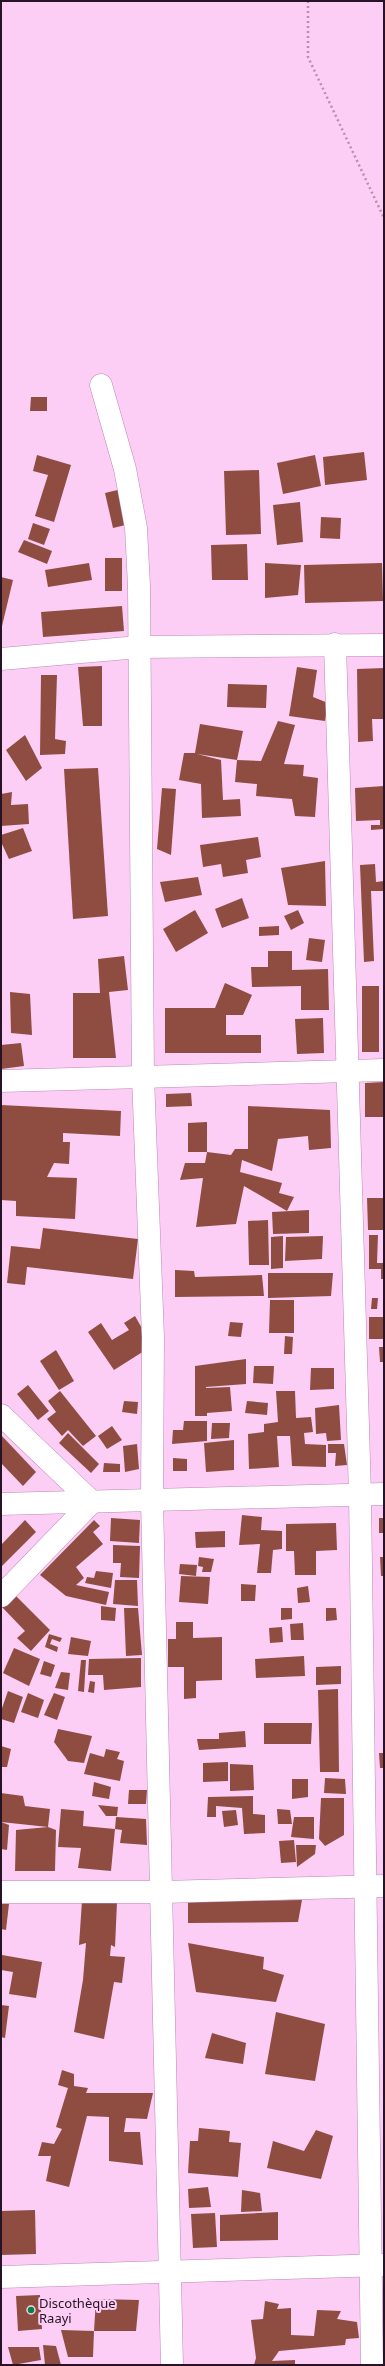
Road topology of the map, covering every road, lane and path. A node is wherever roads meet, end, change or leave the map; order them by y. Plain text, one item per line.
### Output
1 (308, 1) edge
2 (384, 218) edge
3 (101, 385) dead end
4 (335, 644) junction
5 (384, 646) edge
6 (139, 647) junction
7 (1, 659) edge
8 (384, 1070) edge
9 (349, 1071) junction
10 (143, 1077) junction
11 (1, 1081) edge
12 (1, 1415) edge
13 (384, 1494) edge
14 (360, 1495) junction
15 (152, 1500) junction
16 (92, 1502) junction
17 (1, 1504) edge
18 (1, 1596) edge
19 (374, 1886) edge
20 (1, 1892) edge
21 (162, 1892) junction
22 (377, 2265) edge
23 (171, 2271) junction
24 (1, 2277) edge
25 (172, 2365) edge
26 (372, 2365) edge

1 - 2 path
3 - 6 street
4 - 5 street
4 - 6 street
4 - 9 street
6 - 7 street
6 - 10 street
8 - 9 street
9 - 10 street
9 - 14 street
10 - 11 street
10 - 15 street
12 - 16 street
13 - 14 street
14 - 15 street
14 - 19 street
15 - 16 street
15 - 21 street
16 - 17 street
16 - 18 street
19 - 21 street
19 - 22 street
20 - 21 street
21 - 23 street
22 - 23 street
22 - 26 street
23 - 24 street
23 - 25 street

